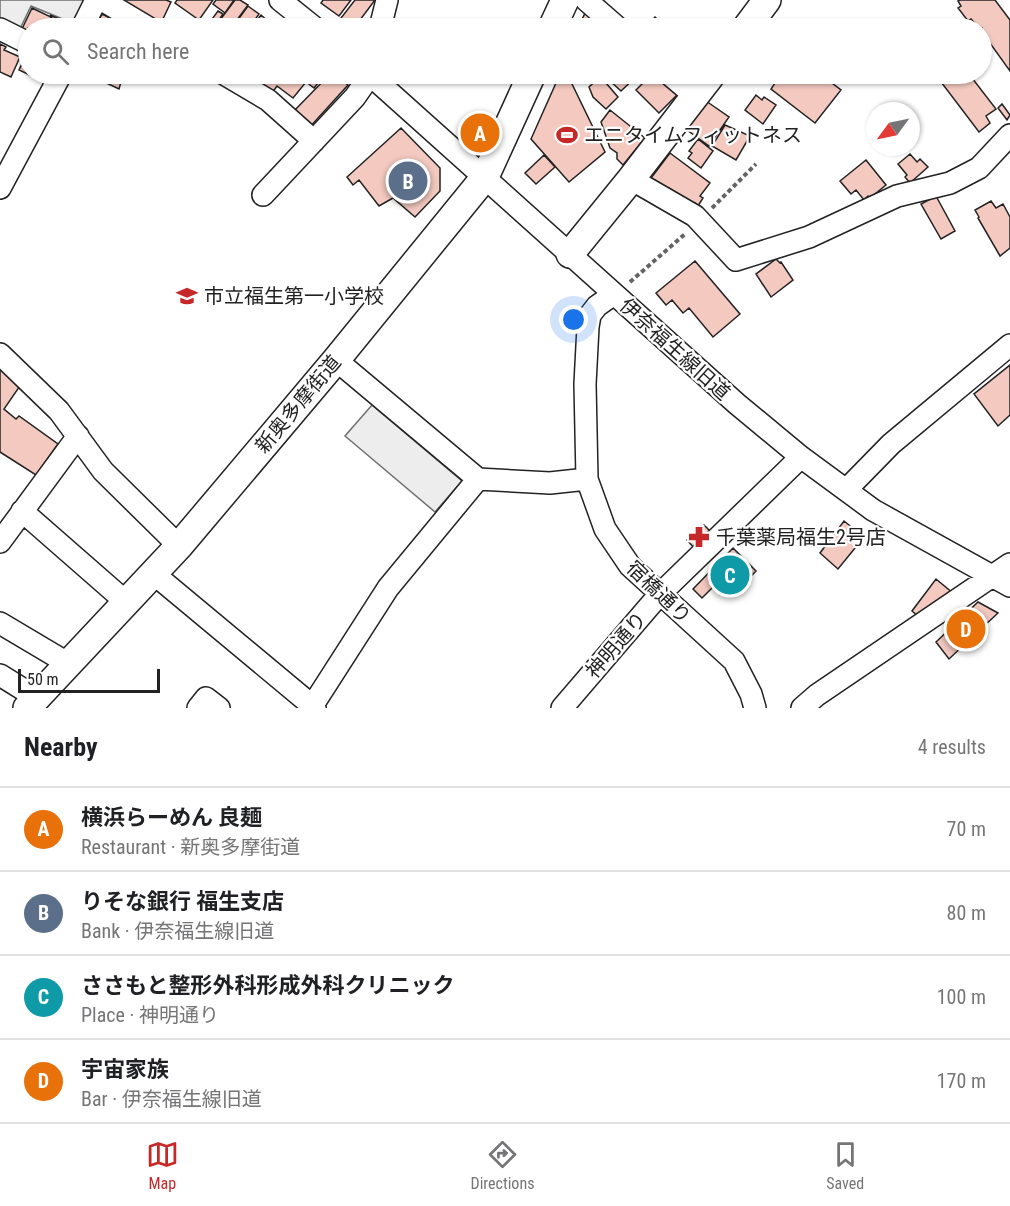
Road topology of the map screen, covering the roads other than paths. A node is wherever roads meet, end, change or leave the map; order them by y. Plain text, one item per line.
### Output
1 (96, 0) edge
2 (102, 0) edge
3 (280, 0) edge
4 (387, 0) edge
5 (565, 0) edge
6 (586, 0) edge
7 (767, 0) edge
8 (87, 18) edge
9 (132, 18) edge
10 (302, 18) edge
11 (382, 18) edge
12 (557, 18) edge
13 (607, 18) edge
14 (754, 18) edge
15 (0, 29) edge
16 (18, 38) edge
17 (56, 84) edge
18 (241, 84) edge
19 (363, 84) edge
20 (381, 84) edge
21 (527, 84) edge
22 (681, 84) edge
23 (704, 84) edge
24 (695, 96) junction
25 (314, 141) junction
26 (1006, 148) edge
27 (485, 177) junction
28 (632, 180) junction
29 (0, 188) edge
30 (263, 195) dead end
31 (570, 254) junction
32 (614, 294) junction
33 (1010, 345) edge
34 (0, 354) edge
35 (336, 360) junction
36 (78, 436) junction
37 (801, 457) junction
38 (478, 479) junction
39 (587, 479) junction
40 (846, 490) junction
41 (22, 511) junction
42 (0, 542) edge
43 (178, 546) junction
44 (1010, 564) edge
45 (154, 574) junction
46 (1001, 581) edge
47 (660, 595) junction
48 (126, 602) junction
49 (0, 623) edge
50 (69, 664) junction
51 (0, 675) edge
52 (32, 703) edge
53 (313, 707) edge
54 (198, 708) edge
55 (219, 708) edge
56 (562, 708) edge
57 (755, 708) edge
58 (802, 708) edge

1 - 8 street
2 - 9 street
3 - 10 street
4 - 11 street
5 - 12 main road
6 - 13 street
7 - 14 main road
15 - 16 street
17 - 29 street
18 - 25 street
19 - 25 street
20 - 27 street, 伊奈福生線旧道
21 - 27 main road, 新奥多摩街道
22 - 24 street
23 - 24 main road
24 - 28 main road
25 - 30 street
26 - 28 street
27 - 31 street, 伊奈福生線旧道
27 - 35 main road, 新奥多摩街道
28 - 31 main road
31 - 32 street, 伊奈福生線旧道
32 - 37 street, 伊奈福生線旧道
32 - 39 street, 宿橋通り
33 - 40 street
34 - 36 street
35 - 38 street
35 - 43 main road, 新奥多摩街道
36 - 41 street
36 - 43 street
37 - 40 street, 伊奈福生線旧道
37 - 47 street, 神明通り
38 - 39 street
38 - 53 street
39 - 47 street, 宿橋通り
40 - 46 street, 伊奈福生線旧道
41 - 42 street
41 - 48 street
43 - 45 main road, 新奥多摩街道
44 - 46 street
45 - 48 main road, 新奥多摩街道
45 - 53 street
46 - 58 street
47 - 56 street, 神明通り
47 - 57 street, 宿橋通り
48 - 50 main road, 新奥多摩街道
49 - 50 street
50 - 52 main road, 新奥多摩街道
51 - 52 street
54 - 55 street

